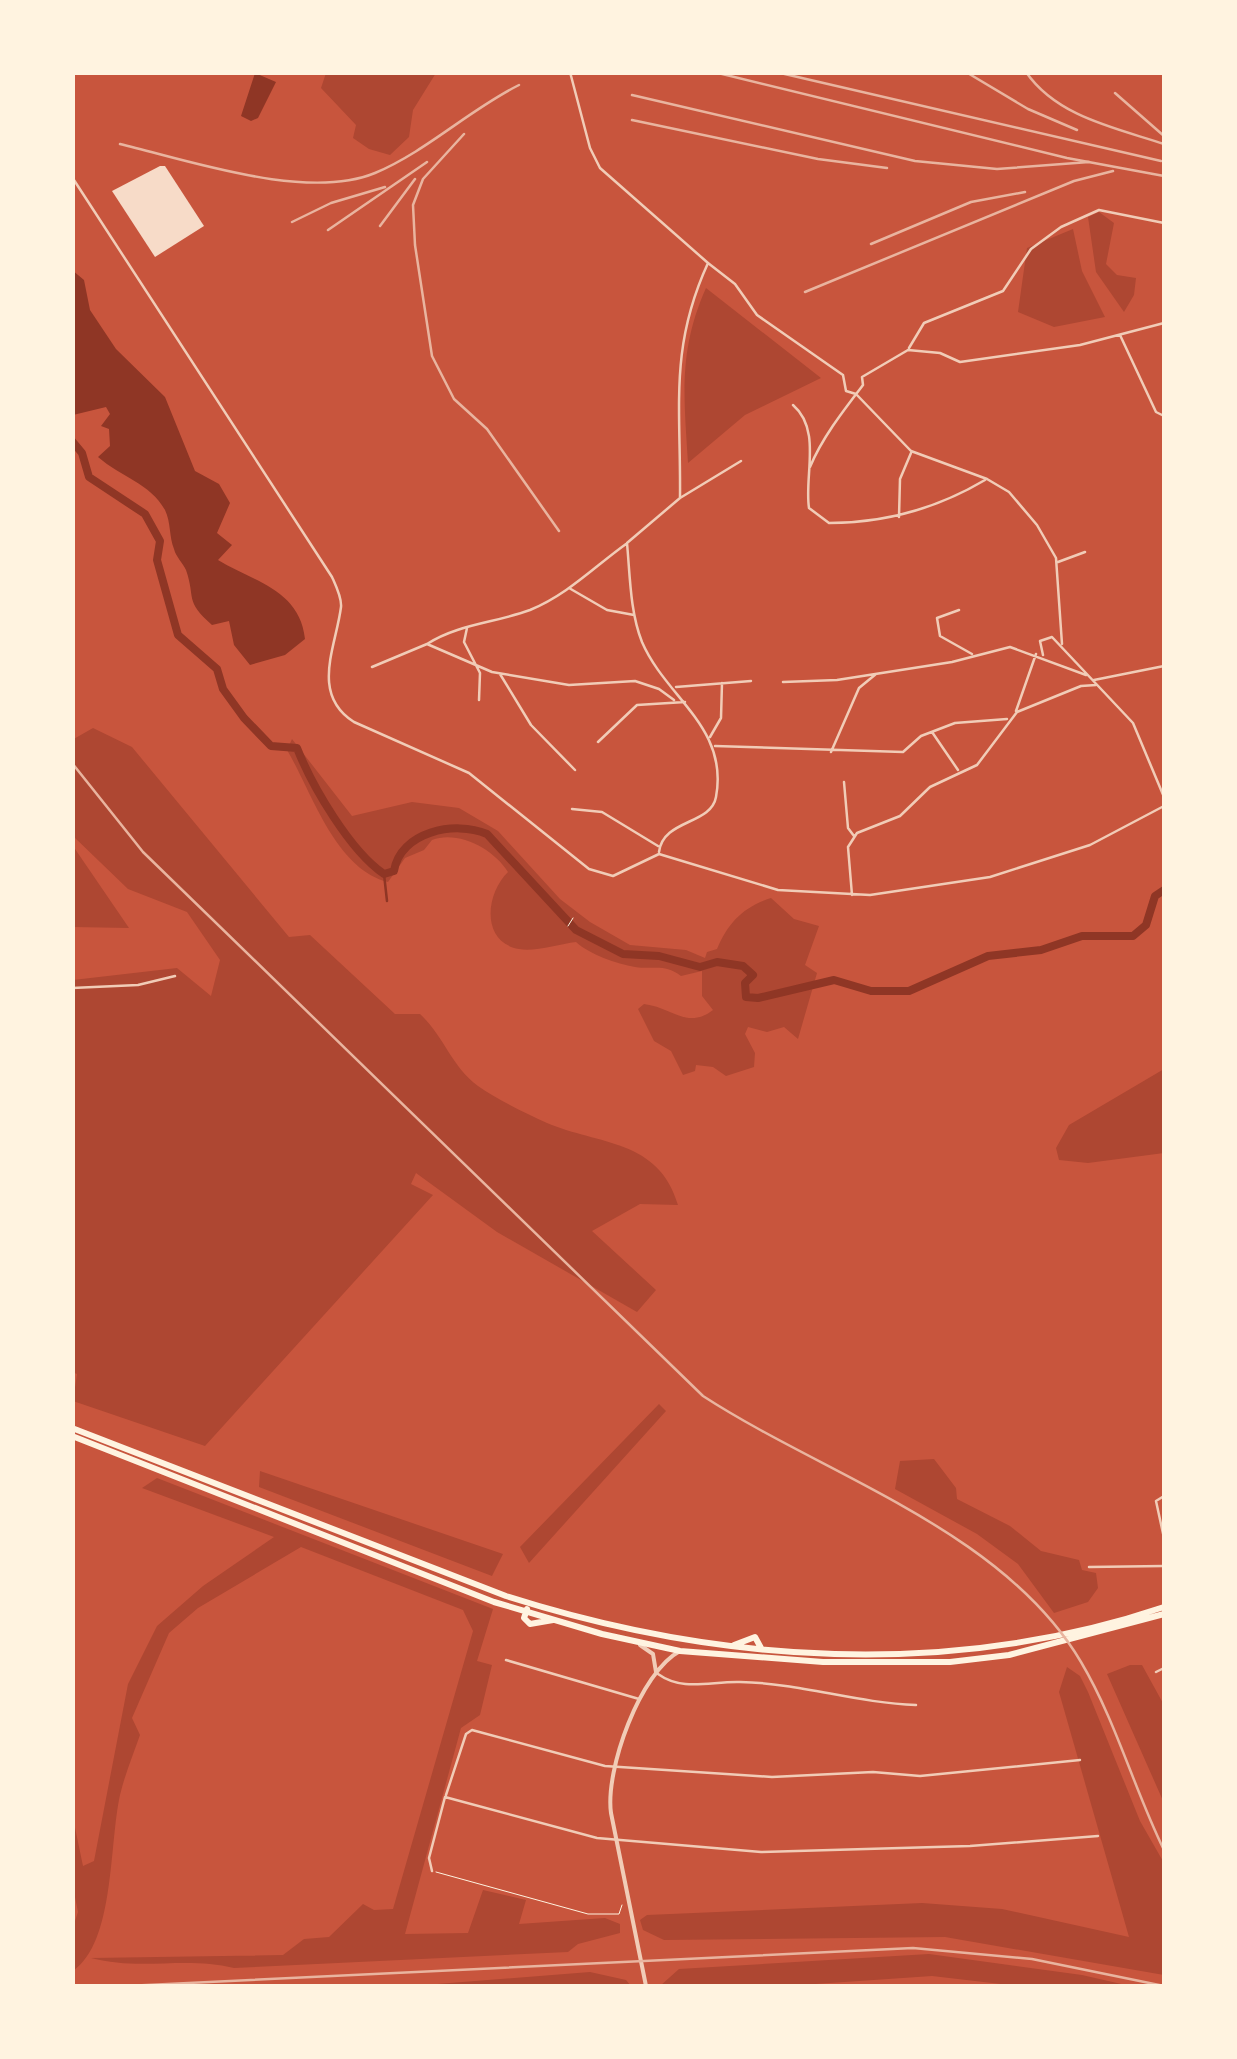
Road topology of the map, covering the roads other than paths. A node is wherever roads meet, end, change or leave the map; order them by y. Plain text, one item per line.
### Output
1 (570, 72) edge
2 (72, 177) edge
3 (1164, 223) edge
4 (708, 263) junction
5 (1164, 323) edge
6 (1120, 333) junction
7 (908, 350) junction
8 (856, 394) junction
9 (792, 405) dead end
10 (1164, 416) edge
11 (911, 451) junction
12 (741, 461) dead end
13 (810, 467) junction
14 (986, 479) junction
15 (680, 498) junction
16 (899, 517) junction
17 (628, 544) junction
18 (1085, 552) dead end
19 (1056, 562) junction
20 (570, 588) junction
21 (959, 610) dead end
22 (636, 616) junction
23 (467, 627) junction
24 (426, 644) junction
25 (1062, 644) junction
26 (1036, 654) junction
27 (974, 655) junction
28 (1044, 657) junction
29 (477, 666) junction
30 (1164, 666) edge
31 (372, 667) dead end
32 (878, 673) junction
33 (500, 674) junction
34 (1086, 675) junction
35 (752, 681) dead end
36 (722, 682) junction
37 (783, 682) dead end
38 (1094, 683) junction
39 (674, 687) junction
40 (480, 700) dead end
41 (674, 700) junction
42 (686, 702) junction
43 (1016, 713) junction
44 (1008, 719) junction
45 (931, 731) junction
46 (710, 738) junction
47 (598, 742) dead end
48 (713, 746) junction
49 (831, 753) junction
50 (575, 770) dead end
51 (959, 770) junction
52 (844, 782) dead end
53 (1164, 798) edge
54 (1164, 806) edge
55 (572, 809) dead end
56 (855, 838) junction
57 (660, 846) junction
58 (659, 854) junction
59 (852, 896) junction
60 (174, 976) dead end
61 (72, 988) edge
62 (72, 1428) edge
63 (72, 1436) edge
64 (1164, 1496) edge
65 (1164, 1538) edge
66 (1164, 1566) edge
67 (1090, 1567) dead end
68 (537, 1606) junction
69 (526, 1610) junction
70 (1164, 1610) edge
71 (635, 1642) junction
72 (1041, 1644) junction
73 (761, 1648) junction
74 (680, 1651) junction
75 (757, 1658) junction
76 (506, 1660) dead end
77 (1164, 1668) edge
78 (656, 1672) junction
79 (1156, 1672) dead end
80 (641, 1699) junction
81 (916, 1705) dead end
82 (1080, 1760) dead end
83 (615, 1766) junction
84 (446, 1797) junction
85 (1098, 1836) dead end
86 (616, 1840) junction
87 (432, 1871) road end
88 (646, 1986) edge

1 - 4 street
2 - 58 street
3 - 7 street
4 - 8 street
4 - 15 street
5 - 6 street
6 - 7 street
6 - 10 street
7 - 8 street
8 - 11 street
8 - 13 street
9 - 13 street
11 - 14 street
11 - 16 street
12 - 15 street
13 - 16 street
14 - 16 street
14 - 19 street
15 - 17 street
17 - 20 street
17 - 22 street
18 - 19 street
19 - 25 street
20 - 22 street
20 - 23 street
21 - 27 street
22 - 39 street
23 - 24 street
23 - 29 street
24 - 29 street
24 - 31 street
25 - 28 street
25 - 34 street
26 - 27 street
26 - 28 street
26 - 43 street
27 - 32 street
28 - 34 street
29 - 33 street
29 - 40 street
30 - 38 street
32 - 37 street
32 - 49 street
33 - 41 street
33 - 50 street
34 - 38 street
35 - 36 street
36 - 39 street
36 - 46 street
38 - 43 street
38 - 53 street
39 - 42 street
41 - 42 street
41 - 47 street
42 - 46 street
43 - 44 street
44 - 45 street
44 - 51 street
45 - 49 street
45 - 51 street
46 - 48 street
48 - 49 street
48 - 57 street
51 - 56 street
52 - 56 street
54 - 59 street
55 - 57 street
56 - 59 street
57 - 58 street
58 - 59 street
60 - 61 street
62 - 68 highway
63 - 69 highway
64 - 65 street
66 - 67 street
68 - 69 highway
68 - 73 highway
69 - 71 highway
70 - 72 highway
71 - 74 highway
71 - 78 street
72 - 73 highway
72 - 75 highway
73 - 75 highway
74 - 75 highway
74 - 78 street
76 - 80 street
77 - 79 street
78 - 80 street
78 - 81 street
80 - 83 street
82 - 83 street
83 - 84 street
83 - 86 street
84 - 86 street
84 - 87 street
85 - 86 street
86 - 88 street

